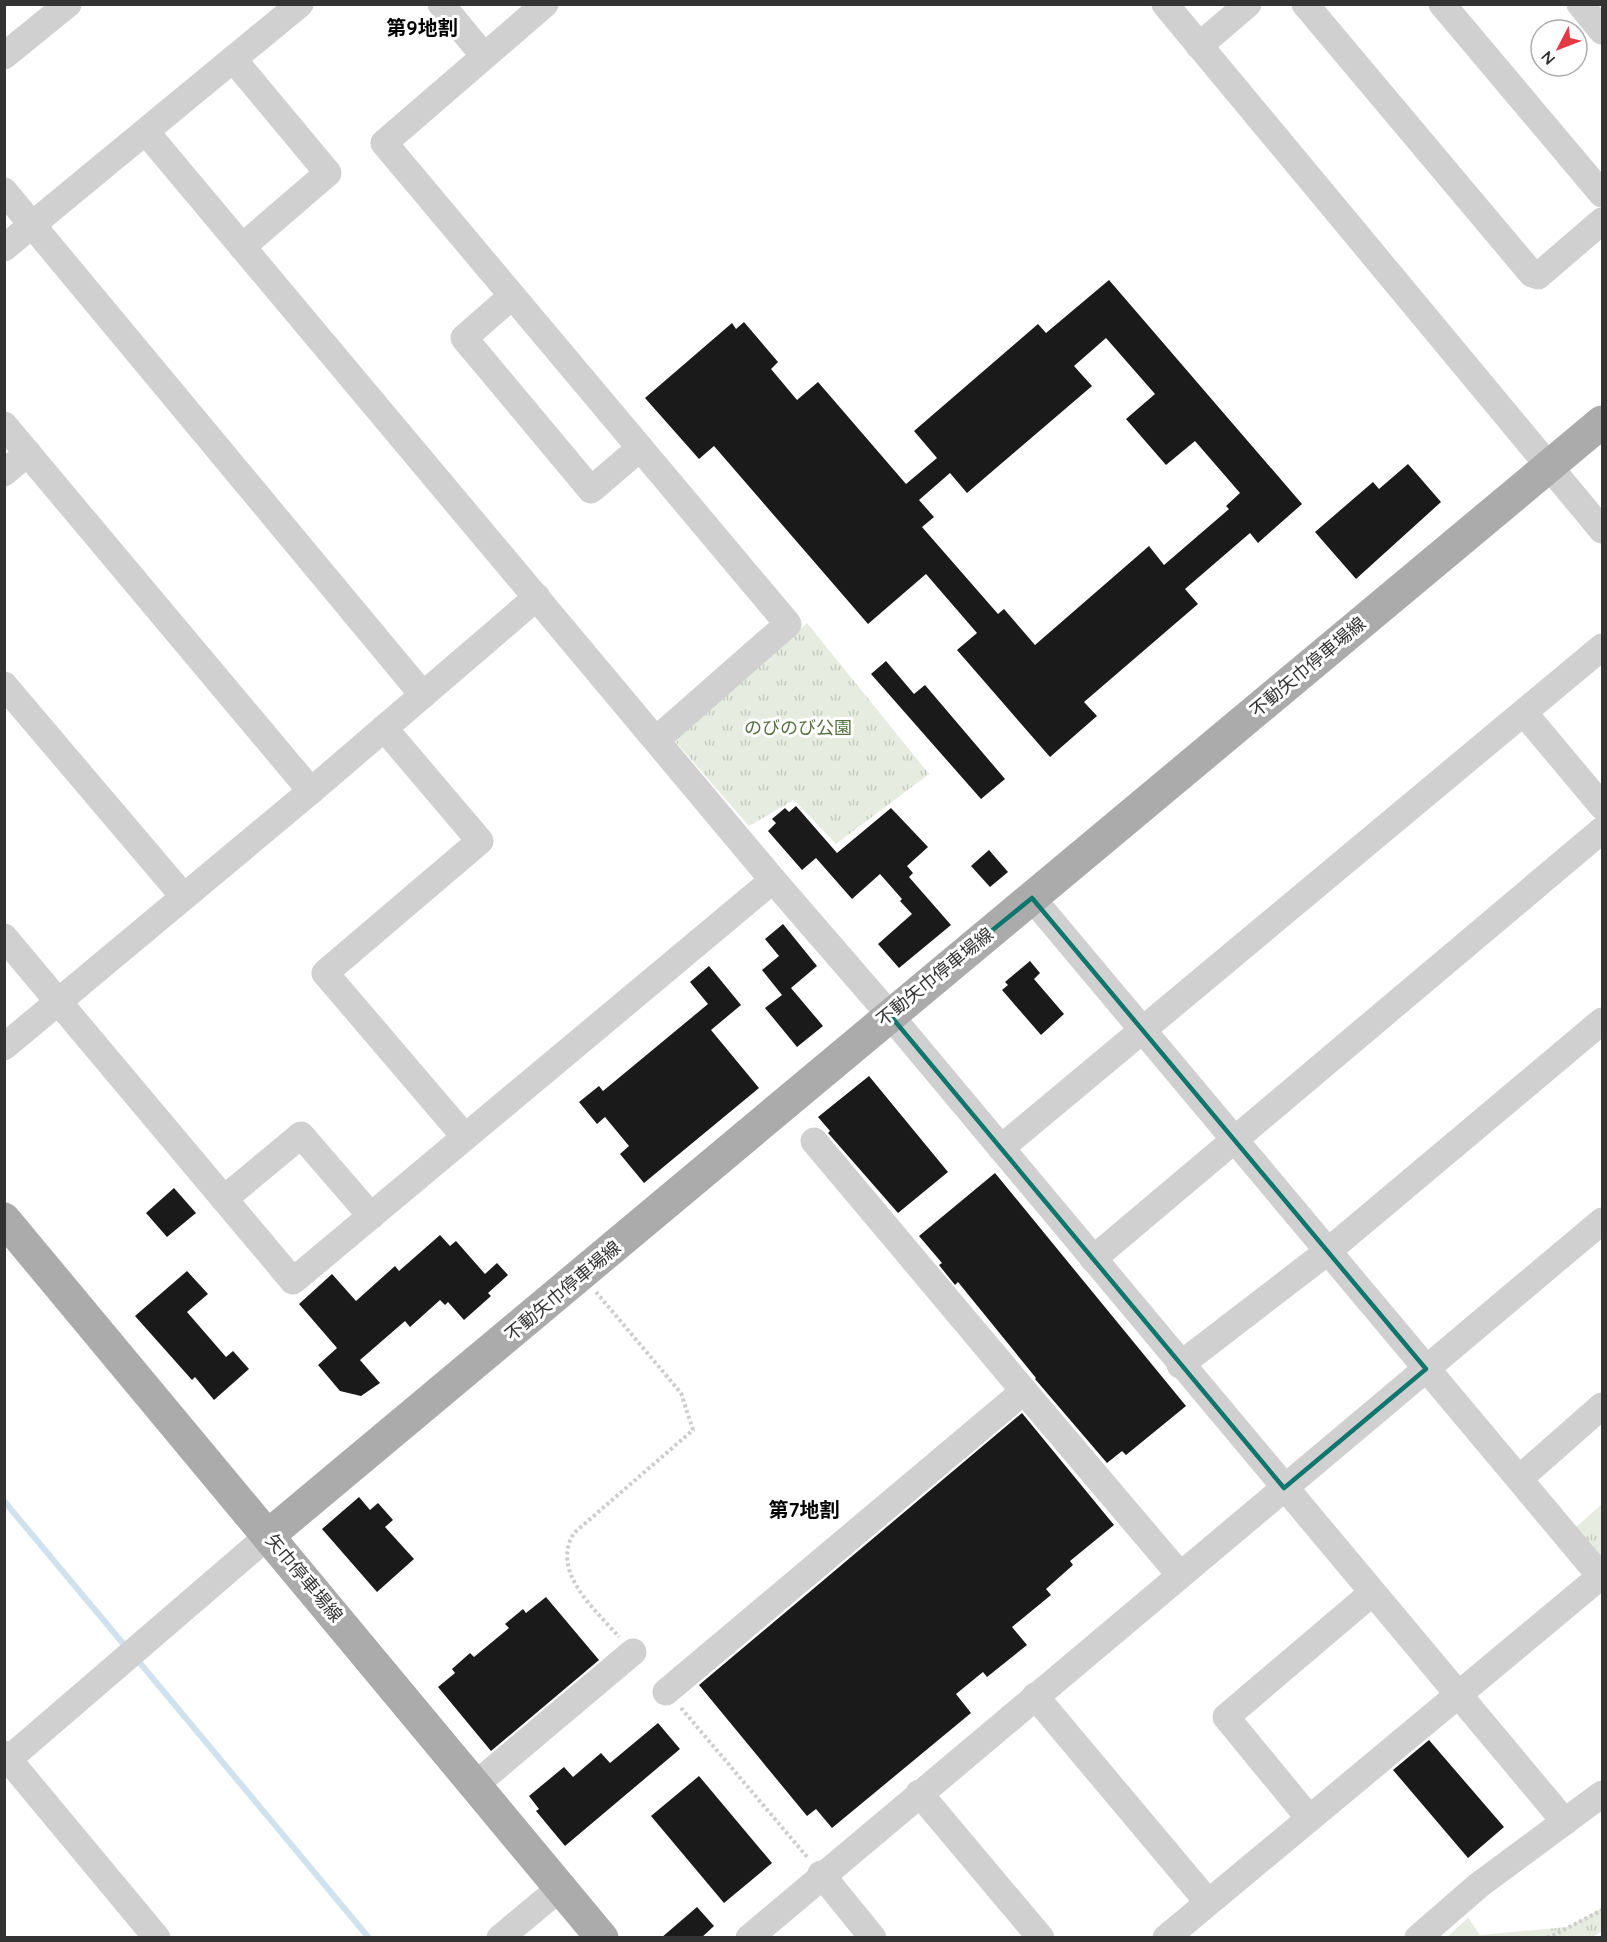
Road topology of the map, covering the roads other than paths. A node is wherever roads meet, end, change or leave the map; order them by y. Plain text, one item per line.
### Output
1 (68, 4) edge
2 (300, 4) edge
3 (441, 4) edge
4 (545, 4) edge
5 (1165, 4) edge
6 (1248, 4) edge
7 (1305, 4) edge
8 (1442, 4) edge
9 (1580, 4) edge
10 (1602, 31) edge
11 (1199, 45) junction
12 (484, 56) junction
13 (4, 57) edge
14 (233, 59) junction
15 (146, 132) junction
16 (4, 191) edge
17 (1602, 194) edge
18 (1602, 221) edge
19 (33, 224) junction
20 (242, 247) junction
21 (4, 248) edge
22 (512, 296) junction
23 (1602, 422) edge
24 (4, 425) edge
25 (640, 448) junction
26 (28, 453) junction
27 (1550, 465) junction
28 (4, 472) edge
29 (1602, 530) edge
30 (537, 597) junction
31 (1602, 647) edge
32 (4, 685) edge
33 (423, 695) junction
34 (1524, 713) junction
35 (384, 728) junction
36 (656, 740) junction
37 (311, 791) junction
38 (1602, 806) edge
39 (1602, 830) edge
40 (773, 880) junction
41 (184, 897) junction
42 (1032, 898) junction
43 (4, 937) edge
44 (58, 1001) junction
45 (890, 1014) junction
46 (1602, 1021) edge
47 (1143, 1030) junction
48 (4, 1047) edge
49 (465, 1137) junction
50 (1234, 1140) junction
51 (813, 1141) dead end
52 (1001, 1148) junction
53 (224, 1199) junction
54 (371, 1216) junction
55 (4, 1219) edge
56 (1602, 1221) edge
57 (1327, 1252) junction
58 (1093, 1259) junction
59 (1180, 1365) junction
60 (1426, 1369) junction
61 (1024, 1391) junction
62 (1602, 1406) edge
63 (1520, 1478) junction
64 (1284, 1488) junction
65 (269, 1535) junction
66 (1180, 1575) junction
67 (1602, 1577) edge
68 (1372, 1593) junction
69 (633, 1653) road end
70 (666, 1692) road end
71 (1457, 1694) junction
72 (1035, 1696) junction
73 (6, 1759) edge
74 (475, 1785) junction
75 (919, 1793) junction
76 (1602, 1794) edge
77 (1309, 1818) junction
78 (1565, 1822) junction
79 (821, 1874) junction
80 (560, 1888) junction
81 (1208, 1902) junction
82 (157, 1938) edge
83 (500, 1938) edge
84 (602, 1938) edge
85 (749, 1938) edge
86 (873, 1938) edge
87 (1041, 1938) edge
88 (1166, 1938) edge
89 (1418, 1938) edge

1 - 13 street
2 - 14 street
3 - 12 street
4 - 12 street
5 - 11 street
6 - 11 street
7 - 18 street
8 - 17 street
9 - 10 street
11 - 27 street
12 - 22 street
14 - 15 street
14 - 20 street
15 - 19 street
15 - 20 street
16 - 19 street
19 - 21 street
19 - 33 street
20 - 30 street
22 - 25 street
22 - 25 street
23 - 27 main road, 不動矢巾停車場線
24 - 26 street
25 - 36 street
26 - 28 street
26 - 37 street
27 - 29 street
27 - 42 main road, 不動矢巾停車場線
30 - 33 street
30 - 36 street
31 - 34 street
32 - 41 street
33 - 35 street
34 - 38 street
34 - 47 street
35 - 37 street
35 - 49 street
36 - 40 street
37 - 41 street
39 - 50 street
40 - 45 street
40 - 49 street
41 - 44 street
42 - 45 main road, 不動矢巾停車場線
42 - 47 street
43 - 44 street
44 - 48 street
44 - 53 street
45 - 52 street
45 - 65 main road, 不動矢巾停車場線
46 - 57 street
47 - 50 street
47 - 52 street
49 - 54 street
50 - 57 street
50 - 58 street
51 - 61 street
52 - 58 street
53 - 54 street
53 - 54 street
55 - 65 main road, 矢巾停車場線
56 - 60 street
57 - 59 street
57 - 60 street
58 - 59 street
59 - 64 street
60 - 63 street
60 - 64 street
61 - 66 street
61 - 70 street
62 - 63 street
63 - 67 street
64 - 66 street
64 - 68 street
65 - 73 street
65 - 74 main road, 矢巾停車場線
66 - 72 street
67 - 71 street
68 - 71 street
68 - 77 street
69 - 74 street
71 - 77 street
71 - 78 street
72 - 75 street
72 - 81 street
73 - 82 street
74 - 80 main road, 矢巾停車場線
75 - 79 street
75 - 87 street
76 - 78 street
77 - 81 street
78 - 89 street
79 - 85 street
79 - 86 street
80 - 83 street
80 - 84 main road, 矢巾停車場線
81 - 88 street

